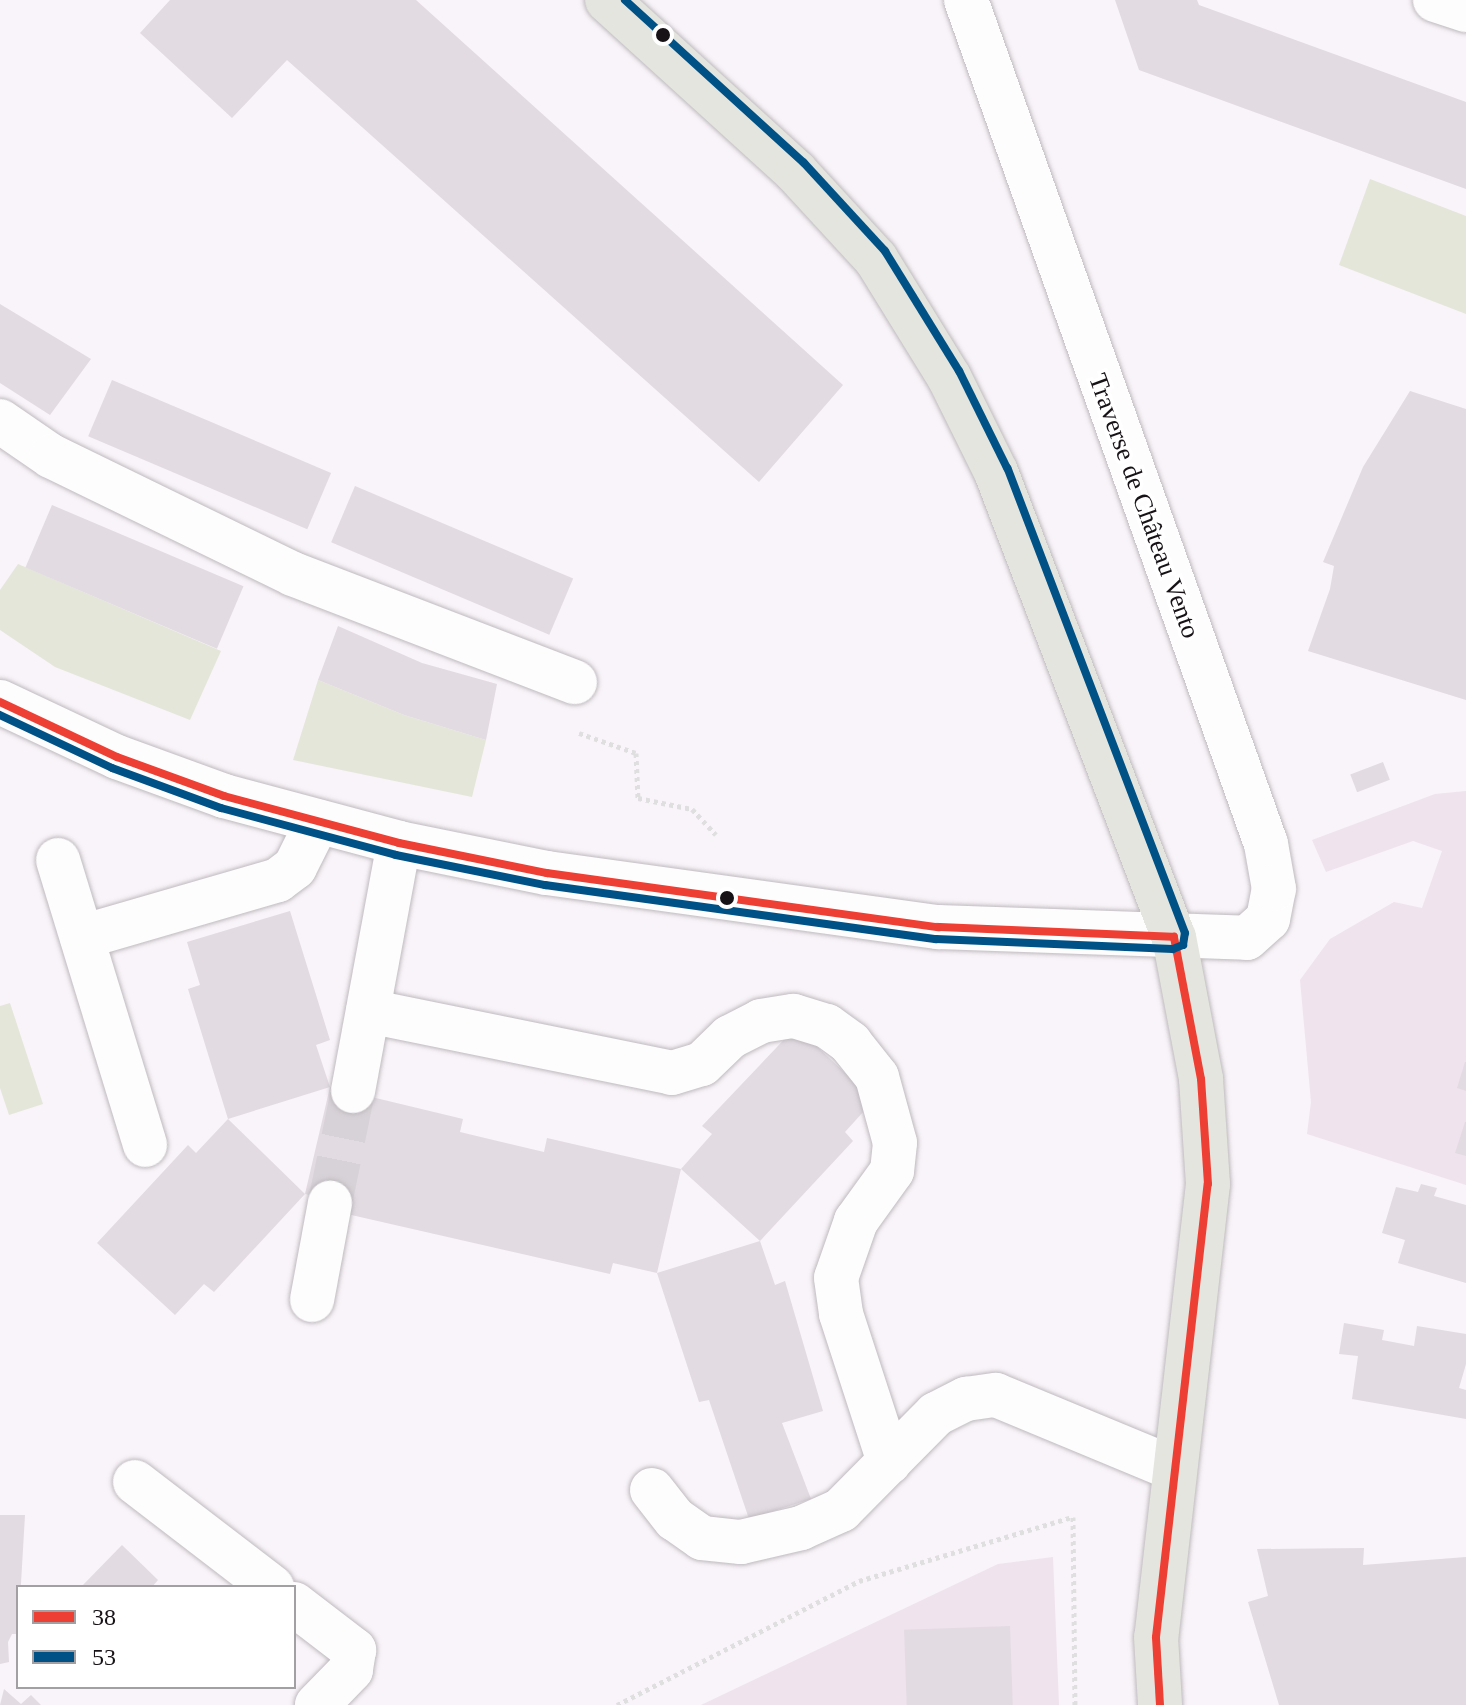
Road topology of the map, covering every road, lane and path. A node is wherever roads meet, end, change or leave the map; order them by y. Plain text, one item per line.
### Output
1 (607, 0) edge
2 (966, 0) edge
3 (1435, 0) edge
4 (1466, 10) edge
5 (0, 421) edge
6 (575, 682) joint
7 (0, 702) edge
8 (318, 821) junction
9 (716, 835) dead end
10 (399, 843) junction
11 (58, 860) dead end
12 (82, 937) junction
13 (1174, 937) junction
14 (368, 1011) junction
15 (353, 1091) tunnel mouth
16 (145, 1145) dead end
17 (330, 1203) tunnel mouth
18 (312, 1300) dead end
19 (889, 1462) junction
20 (1172, 1468) junction
21 (135, 1482) dead end
22 (652, 1490) dead end
23 (269, 1585) edge
24 (296, 1606) edge
25 (317, 1705) edge
26 (617, 1705) edge
27 (1075, 1705) edge
28 (1160, 1705) edge

1 - 13 main road
2 - 13 street, Traverse de Château Vento
3 - 4 street
5 - 6 street
6 - 9 path
7 - 8 street, Traverse de Château Vento
8 - 10 street, Traverse de Château Vento
8 - 12 street
10 - 13 street, Traverse de Château Vento
10 - 14 street
11 - 12 street
12 - 16 street
13 - 20 main road
14 - 15 street
14 - 19 street
17 - 18 street
19 - 20 street
19 - 22 street
20 - 28 main road
21 - 23 street
24 - 25 street
26 - 27 path

